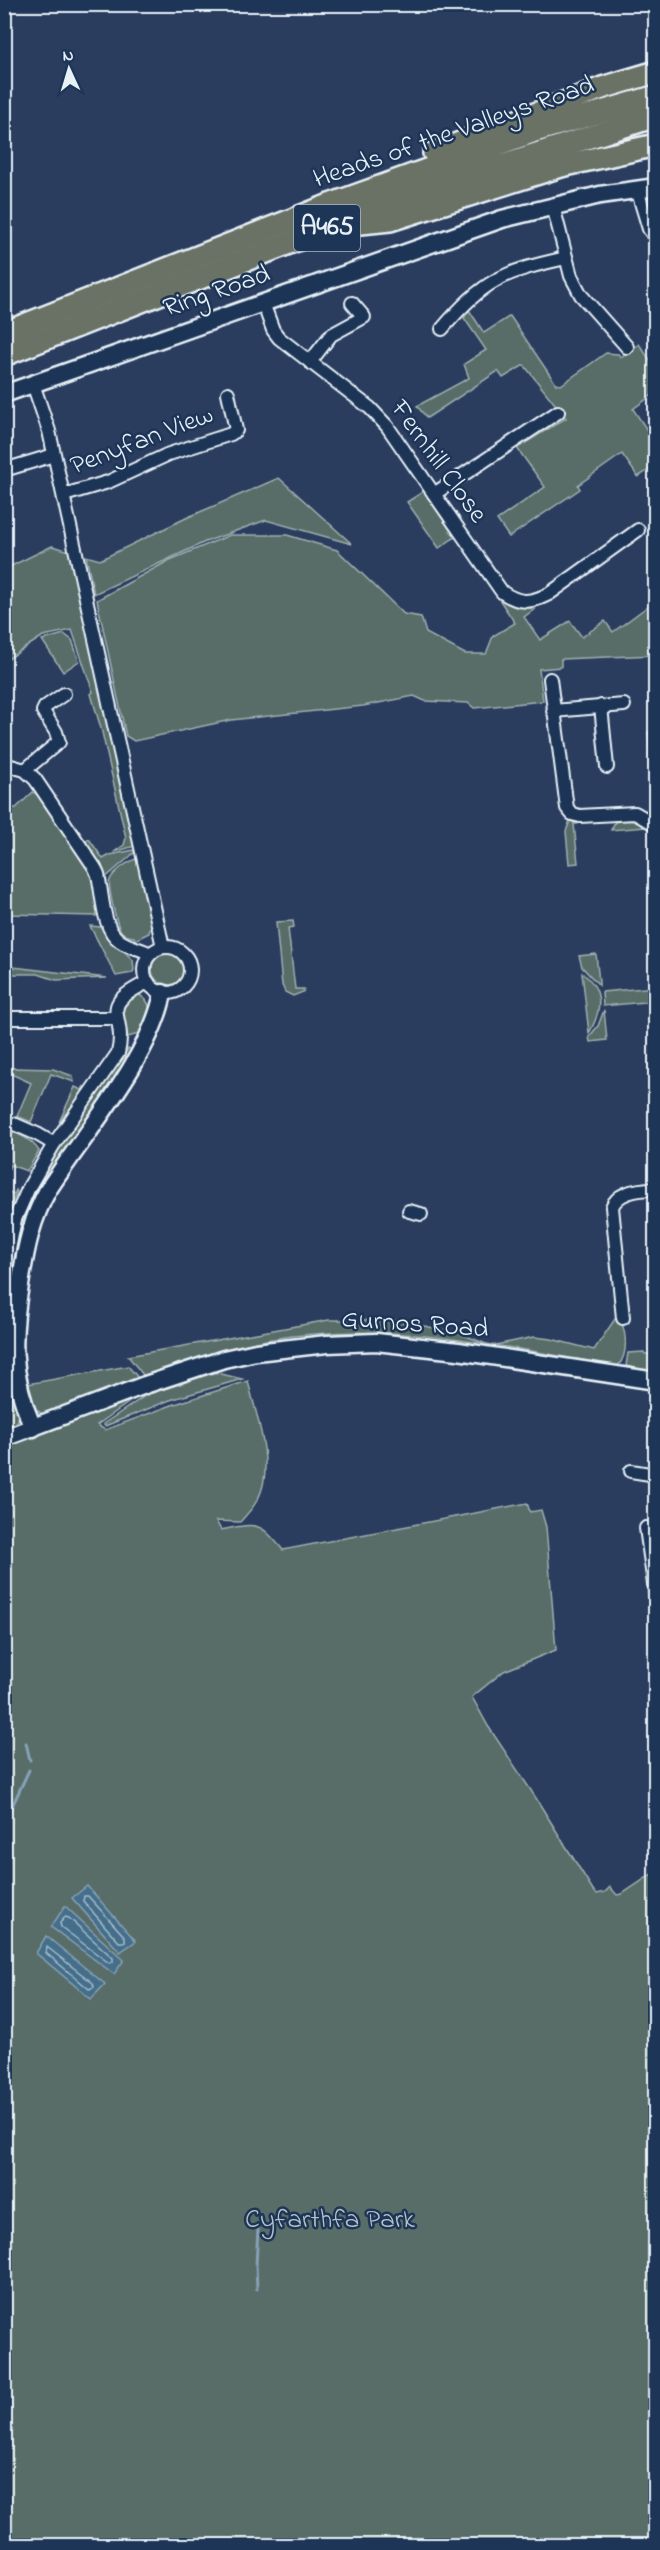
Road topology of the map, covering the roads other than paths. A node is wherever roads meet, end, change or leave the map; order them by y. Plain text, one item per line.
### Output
1 (656, 72) edge
2 (656, 96) edge
3 (656, 116) edge
4 (656, 145) edge
5 (656, 187) edge
6 (637, 189) junction
7 (553, 206) junction
8 (331, 216) junction
9 (656, 238) edge
10 (566, 258) junction
11 (263, 303) junction
12 (352, 303) dead end
13 (442, 329) dead end
14 (4, 333) edge
15 (627, 347) dead end
16 (4, 355) edge
17 (310, 362) junction
18 (33, 384) junction
19 (228, 393) dead end
20 (4, 394) edge
21 (558, 412) dead end
22 (54, 455) junction
23 (4, 470) edge
24 (434, 494) junction
25 (64, 495) junction
26 (638, 530) dead end
27 (550, 679) dead end
28 (64, 694) dead end
29 (624, 705) dead end
30 (601, 706) junction
31 (554, 711) junction
32 (4, 764) edge
33 (607, 767) dead end
34 (25, 771) junction
35 (656, 825) edge
36 (164, 947) junction
37 (150, 954) junction
38 (148, 982) junction
39 (163, 993) junction
40 (4, 1018) edge
41 (116, 1018) junction
42 (15, 1124) dead end
43 (54, 1144) junction
44 (656, 1189) edge
45 (10, 1217) edge
46 (4, 1275) edge
47 (623, 1318) dead end
48 (656, 1381) edge
49 (33, 1428) junction
50 (4, 1438) edge
51 (631, 1472) dead end
52 (656, 1476) edge
53 (646, 1528) dead end
54 (656, 1598) edge

1 - 8 highway
2 - 8 highway, Heads of the Valleys Road / A465
3 - 8 highway, Heads of the Valleys Road / A465
4 - 8 highway
5 - 6 street, Ring Road
6 - 7 street, Ring Road
6 - 9 street
7 - 10 street
7 - 11 street, Ring Road
8 - 14 highway, Heads of the Valleys Road / A465
8 - 16 highway, Heads of the Valleys Road / A465
10 - 13 street
10 - 15 street
11 - 17 street, Fernhill Close
11 - 18 street, Ring Road
12 - 17 street
17 - 24 street, Fernhill Close
18 - 20 street, Ring Road
18 - 22 street
19 - 25 street, Penyfan View
21 - 24 street
22 - 23 street
22 - 25 street
24 - 26 street, Fernhill Close
25 - 36 street
27 - 31 street
28 - 34 street
29 - 30 street
30 - 31 street
30 - 33 street
31 - 35 street
32 - 34 street
34 - 37 street
36 - 37 street
36 - 39 street
37 - 38 street
38 - 39 street
38 - 41 street
39 - 49 street
40 - 41 street
41 - 43 street
42 - 43 street
43 - 45 street
44 - 47 street
45 - 46 street
48 - 49 street, Gurnos Road
49 - 50 street, Gurnos Road
51 - 52 street
53 - 54 street

